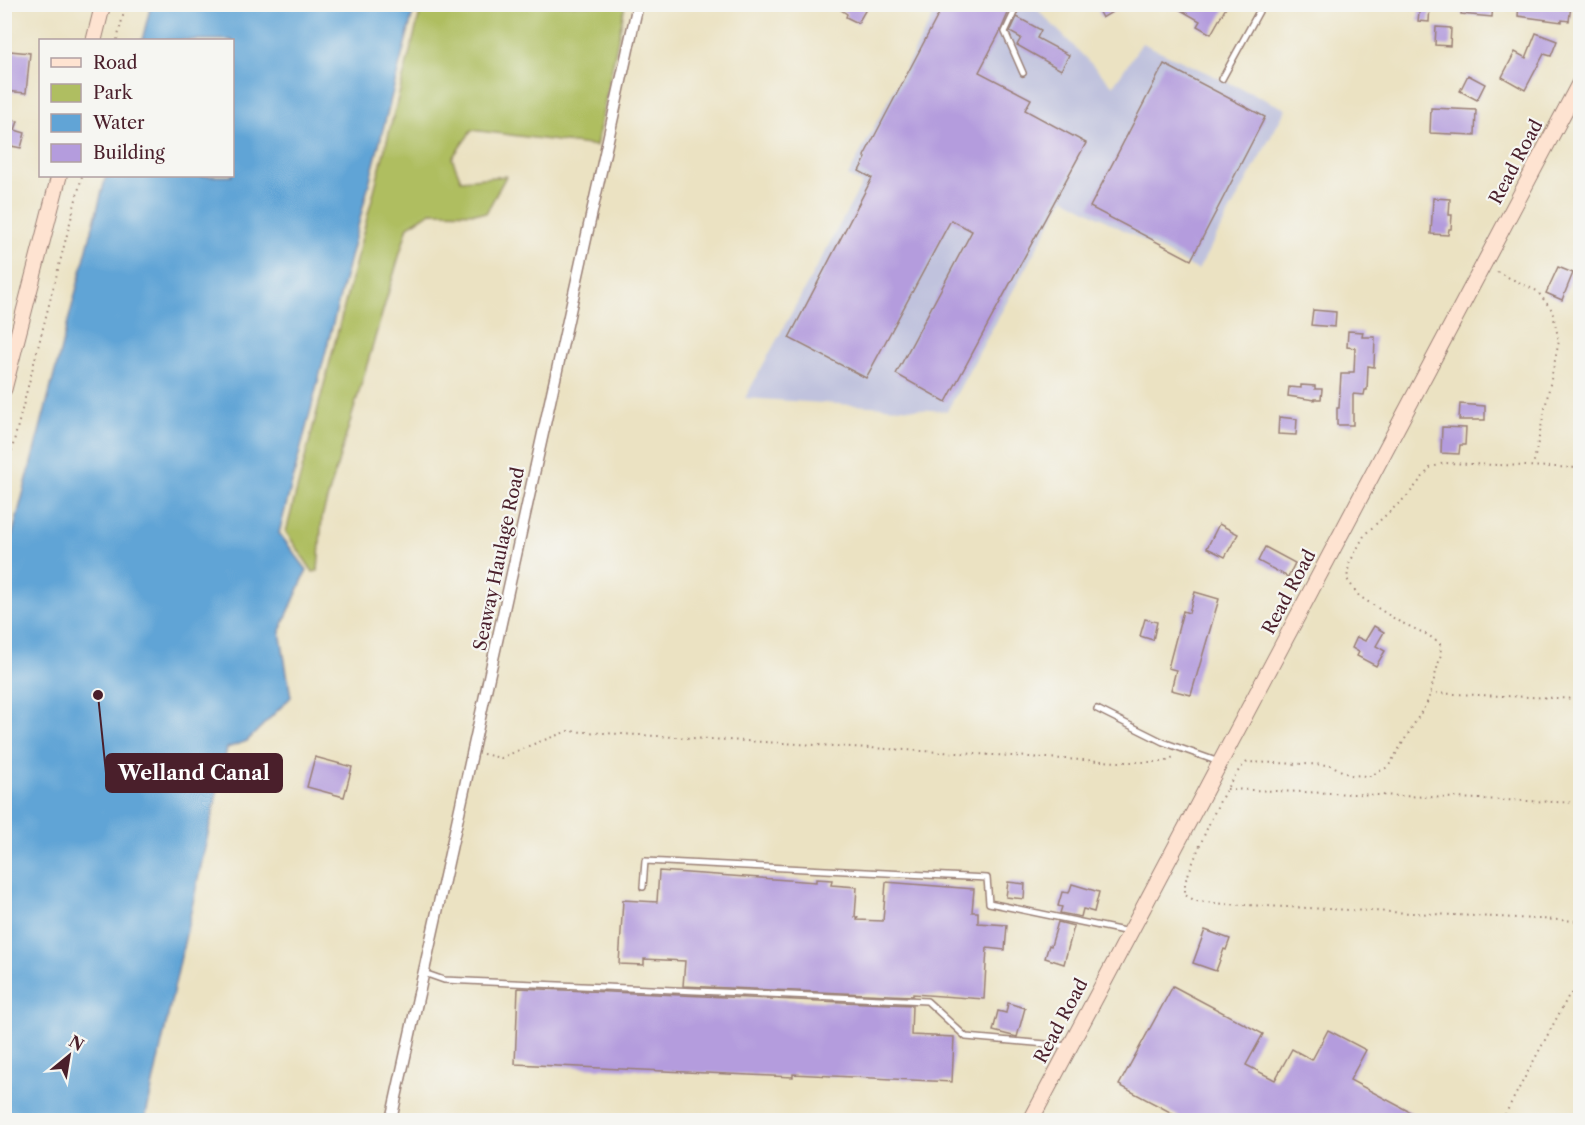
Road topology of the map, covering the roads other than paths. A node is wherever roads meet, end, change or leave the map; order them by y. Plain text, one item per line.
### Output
1 (103, 4) edge
2 (638, 4) edge
3 (1018, 4) edge
4 (1263, 4) edge
5 (94, 39) edge
6 (1023, 72) dead end
7 (1222, 79) dead end
8 (1581, 81) edge
9 (59, 177) edge
10 (4, 389) edge
11 (1097, 709) dead end
12 (1221, 762) junction
13 (643, 887) dead end
14 (1130, 933) junction
15 (424, 973) junction
16 (1070, 1046) junction
17 (391, 1120) edge
18 (1031, 1120) edge

1 - 5 street
2 - 15 street, Seaway Haulage Road
3 - 6 lane
4 - 7 lane
8 - 12 street, Read Road
9 - 10 street
11 - 12 lane
12 - 14 street, Read Road
13 - 14 lane
14 - 16 street, Read Road
15 - 16 lane
15 - 17 street, Seaway Haulage Road
16 - 18 street, Read Road

